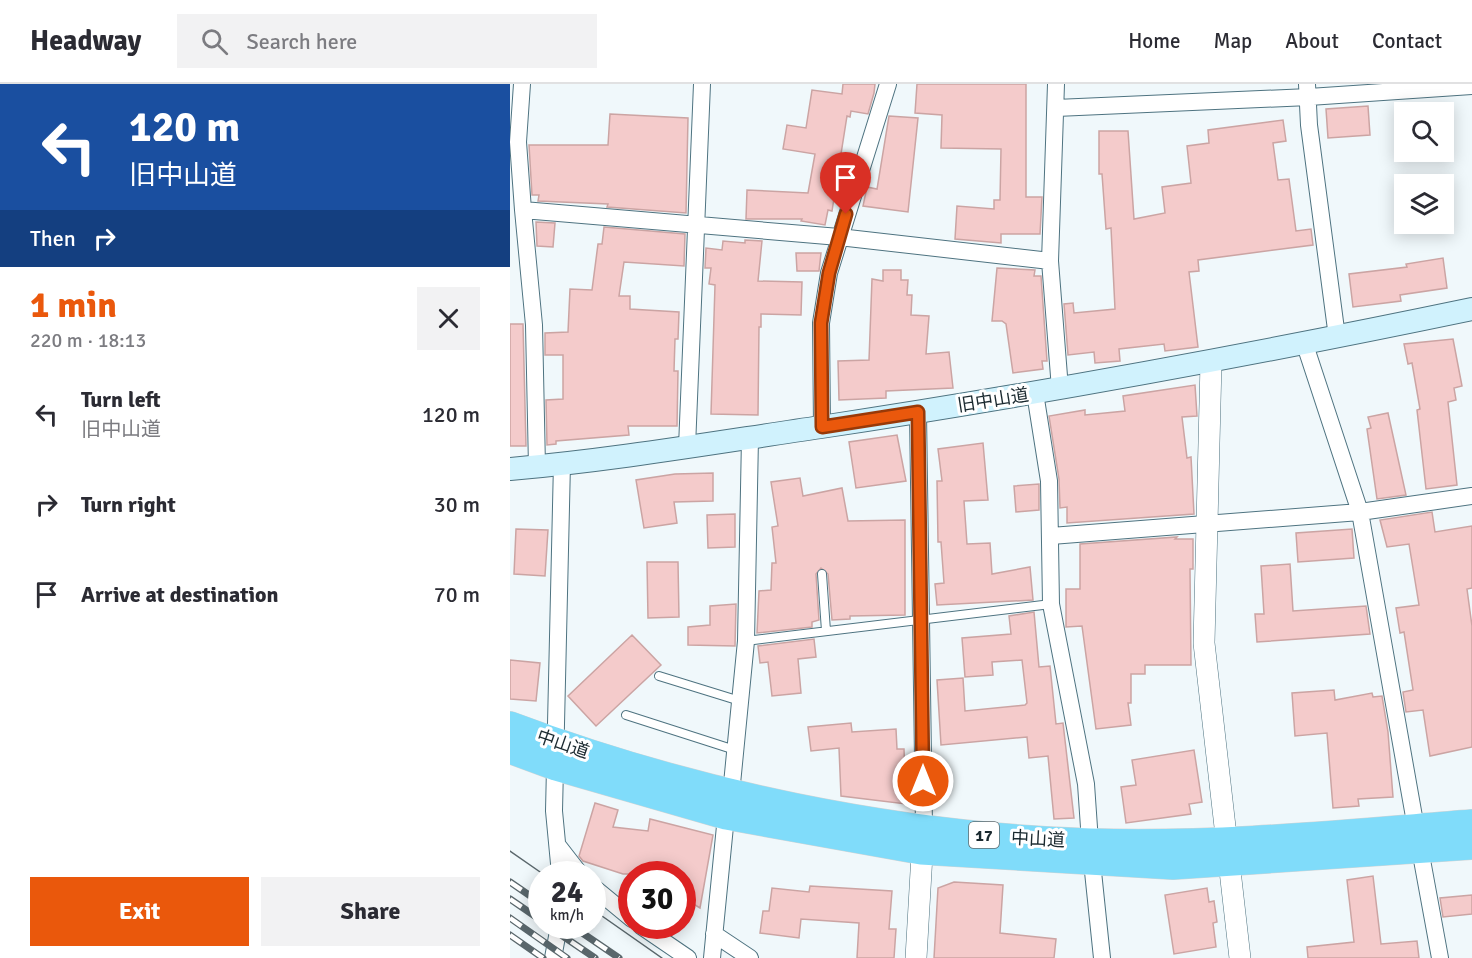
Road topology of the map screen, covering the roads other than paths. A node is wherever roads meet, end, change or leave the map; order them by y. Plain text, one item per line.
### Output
1 (522, 84) edge
2 (702, 84) edge
3 (888, 84) edge
4 (1056, 84) edge
5 (1472, 86) edge
6 (1308, 91) edge
7 (1056, 108) junction
8 (523, 210) junction
9 (697, 226) junction
10 (839, 237) junction
11 (1050, 261) junction
12 (1472, 309) edge
13 (1337, 337) junction
14 (1305, 345) junction
15 (1211, 363) junction
16 (1060, 389) junction
17 (1035, 393) junction
18 (918, 412) junction
19 (822, 427) junction
20 (750, 438) junction
21 (687, 447) junction
22 (562, 464) junction
23 (537, 466) junction
24 (510, 469) edge
25 (1472, 496) edge
26 (1360, 512) junction
27 (1208, 525) junction
28 (1051, 536) junction
29 (822, 574) dead end
30 (1052, 604) junction
31 (922, 620) junction
32 (826, 631) junction
33 (746, 640) junction
34 (659, 676) dead end
35 (740, 701) junction
36 (626, 715) dead end
37 (510, 725) edge
38 (510, 750) edge
39 (735, 750) junction
40 (556, 755) junction
41 (728, 805) junction
42 (1472, 823) edge
43 (1418, 838) junction
44 (922, 839) junction
45 (559, 846) junction
46 (1472, 846) edge
47 (1091, 852) junction
48 (1228, 852) junction
49 (560, 861) edge
50 (570, 861) edge
51 (606, 898) edge
52 (618, 907) edge
53 (714, 934) junction
54 (557, 939) edge
55 (660, 939) edge
56 (553, 958) edge
57 (688, 958) edge
58 (712, 958) edge
59 (750, 958) edge
60 (916, 958) edge
61 (1101, 958) edge
62 (1240, 958) edge
63 (1440, 958) edge

1 - 8 street
2 - 9 street
3 - 10 street
4 - 7 street
5 - 6 street
6 - 7 street
6 - 13 street
7 - 11 street
8 - 9 street
8 - 23 street
9 - 10 street
9 - 21 street
10 - 11 street
10 - 19 street
11 - 16 street
12 - 13 main road, 旧中山道
13 - 14 main road, 旧中山道
14 - 15 main road, 旧中山道
14 - 26 street
15 - 16 main road, 旧中山道
15 - 27 street
16 - 17 main road, 旧中山道
17 - 18 main road, 旧中山道
17 - 28 street
18 - 19 main road, 旧中山道
18 - 31 street
19 - 20 main road, 旧中山道
20 - 21 main road, 旧中山道
20 - 33 street
21 - 22 main road, 旧中山道
22 - 23 main road, 旧中山道
22 - 40 street
23 - 24 main road, 旧中山道
25 - 26 street
26 - 27 street
26 - 43 street
27 - 28 street
27 - 48 street
28 - 30 street
29 - 32 lane
30 - 31 lane
30 - 47 street
31 - 32 lane
31 - 44 street
32 - 33 lane
33 - 35 street
34 - 35 lane
35 - 39 street
36 - 39 lane
37 - 40 highway, 中山道 / 17
38 - 40 highway, 中山道 / 17
39 - 41 street
40 - 41 highway, 中山道 / 17
40 - 45 street
41 - 44 highway, 中山道 / 17
41 - 53 street
42 - 43 highway, 中山道 / 17
43 - 46 highway, 中山道 / 17
43 - 48 highway, 中山道 / 17
43 - 63 street
44 - 47 highway, 中山道 / 17
44 - 60 street
45 - 49 street
45 - 50 street
47 - 48 highway, 中山道 / 17
47 - 61 street
48 - 62 street
51 - 52 street
53 - 58 street
53 - 59 street
54 - 56 street
55 - 57 street

